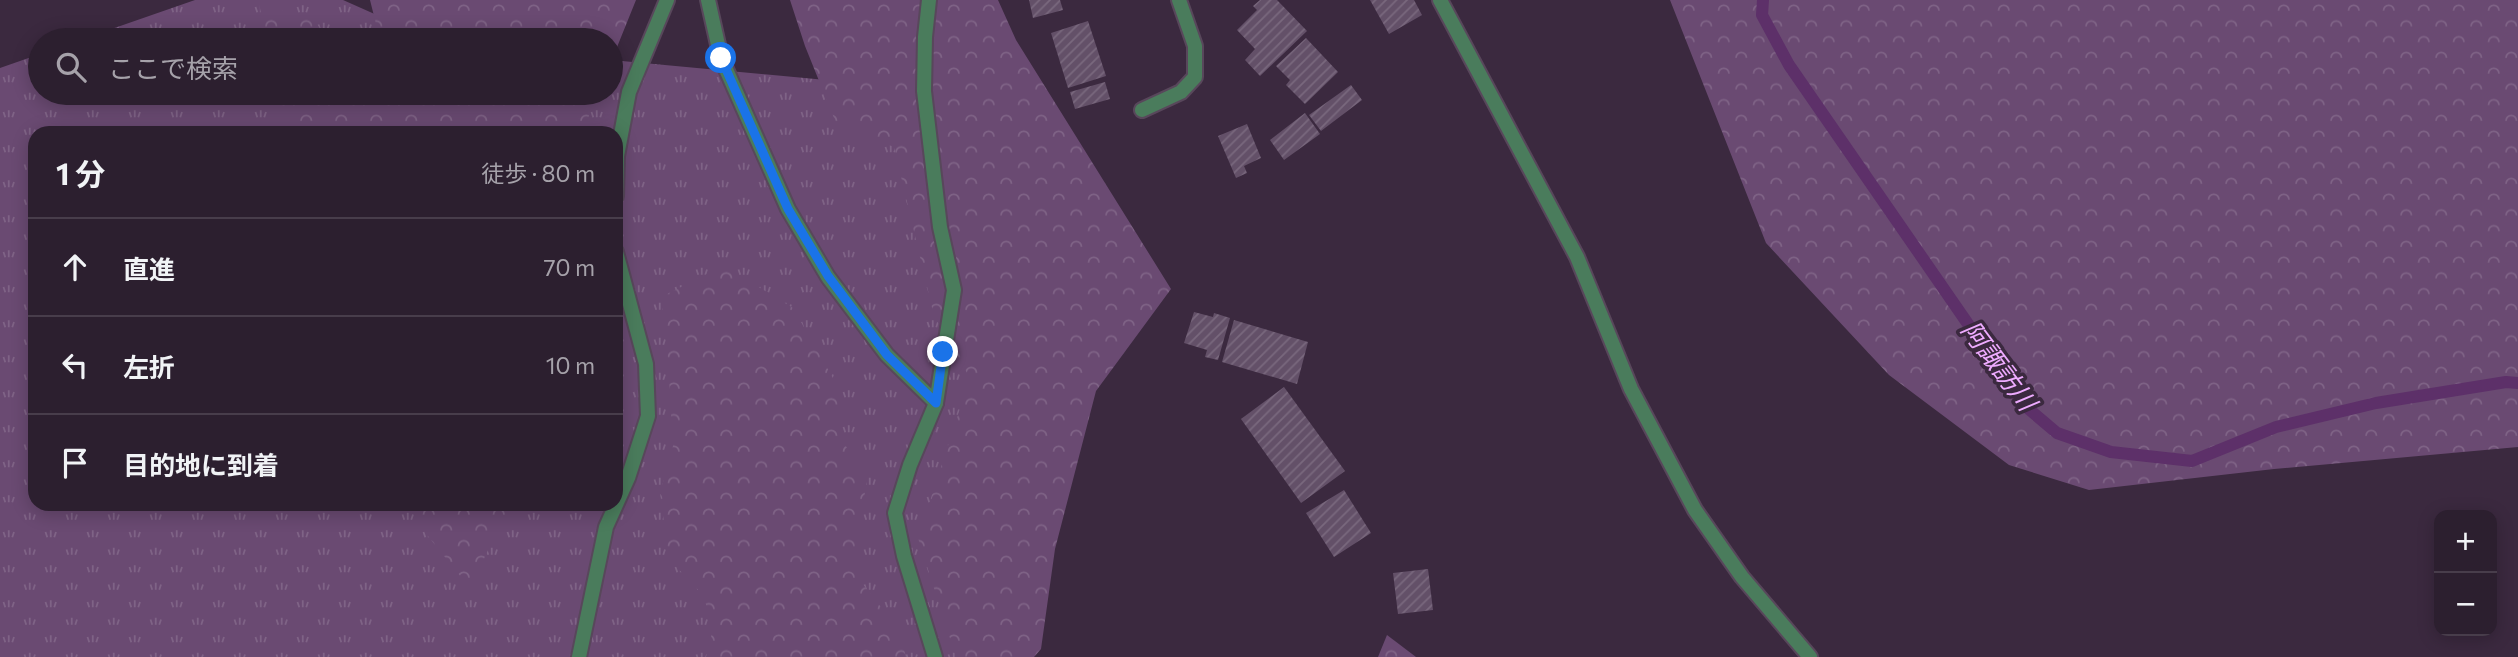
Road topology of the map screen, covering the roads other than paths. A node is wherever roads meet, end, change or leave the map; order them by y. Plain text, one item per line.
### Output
1 (667, 0) edge
2 (708, 0) edge
3 (929, 0) edge
4 (1179, 0) edge
5 (1440, 0) edge
6 (1142, 110) dead end
7 (623, 126) edge
8 (623, 278) edge
9 (936, 403) junction
10 (623, 489) edge
11 (613, 511) edge
12 (579, 657) edge
13 (935, 657) edge
14 (1810, 657) edge

1 - 7 street
2 - 9 street
3 - 9 street
4 - 6 street
5 - 14 street
8 - 10 street
9 - 13 street
11 - 12 street

